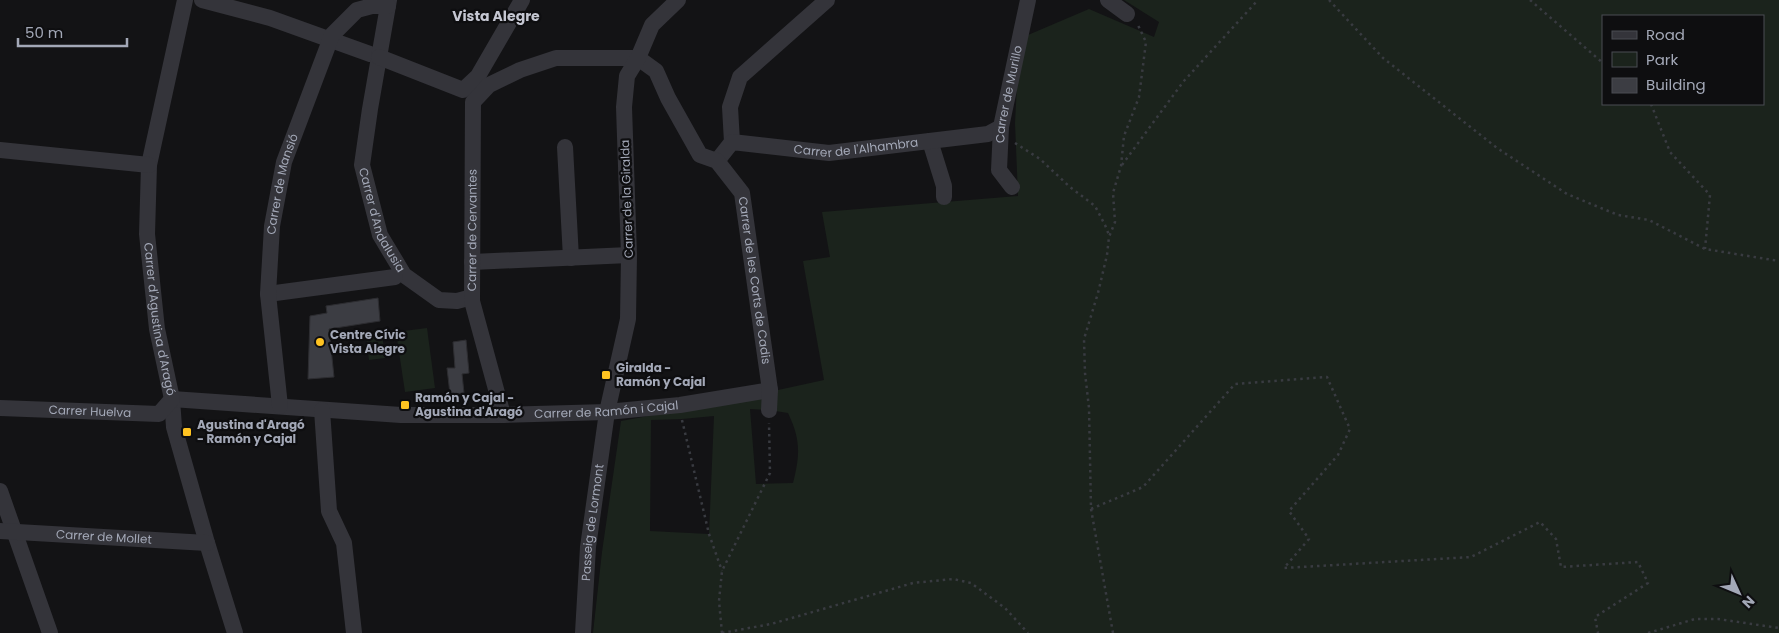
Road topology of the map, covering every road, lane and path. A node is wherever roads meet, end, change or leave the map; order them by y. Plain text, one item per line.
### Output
1 (185, 0) edge
2 (202, 0) edge
3 (522, 0) edge
4 (678, 0) edge
5 (827, 0) edge
6 (1028, 0) edge
7 (1108, 0) edge
8 (1258, 0) edge
9 (1329, 0) edge
10 (1530, 0) edge
11 (388, 3) edge
12 (1127, 14) joint
13 (330, 40) junction
14 (375, 55) junction
15 (638, 58) junction
16 (1602, 62) edge
17 (468, 96) junction
18 (1651, 105) edge
19 (1001, 130) junction
20 (930, 141) junction
21 (732, 142) junction
22 (565, 147) dead end
23 (0, 150) edge
24 (717, 161) junction
25 (149, 165) junction
26 (1121, 166) junction
27 (1012, 187) dead end
28 (944, 197) dead end
29 (1109, 237) junction
30 (1705, 248) junction
31 (629, 255) junction
32 (571, 258) junction
33 (1779, 261) edge
34 (472, 262) junction
35 (395, 277) dead end
36 (268, 294) junction
37 (472, 297) junction
38 (770, 390) junction
39 (172, 399) junction
40 (280, 406) junction
41 (0, 408) edge
42 (322, 410) junction
43 (769, 410) joint
44 (607, 412) junction
45 (681, 412) junction
46 (503, 415) junction
47 (0, 491) edge
48 (1091, 509) junction
49 (7, 531) edge
50 (207, 543) junction
51 (722, 571) junction
52 (1779, 628) edge
53 (50, 633) edge
54 (236, 633) edge
55 (354, 633) edge
56 (583, 633) edge
57 (722, 633) edge
58 (1028, 633) edge
59 (1113, 633) edge
60 (1598, 633) edge
61 (1648, 633) edge

1 - 25 street, Carrer d'Agustina d'Aragó
2 - 13 street
3 - 17 street
4 - 15 street, Carrer de la Giralda
5 - 21 street
6 - 19 street, Carrer de Murillo
7 - 12 street
8 - 26 path
9 - 30 path
10 - 16 path
11 - 13 street, Carrer de Mansió
11 - 14 street, Carrer d'Andalusia
12 - 26 path
13 - 14 street
13 - 36 street, Carrer de Mansió
14 - 17 street
14 - 37 street, Carrer d'Andalusia
15 - 17 street
15 - 24 street, Carrer de les Corts de Cadis
15 - 31 street, Carrer de la Giralda
17 - 34 street, Carrer de Cervantes
18 - 30 path
19 - 20 street, Carrer de l'Alhambra
19 - 27 street, Carrer de Murillo
19 - 29 path
20 - 21 street, Carrer de l'Alhambra
20 - 28 street
21 - 24 street
22 - 32 street
23 - 25 street
24 - 38 street, Carrer de les Corts de Cadis
25 - 39 street, Carrer d'Agustina d'Aragó
26 - 29 path
29 - 48 path
30 - 33 path
31 - 32 street
31 - 44 street, Carrer de la Giralda
32 - 34 street
34 - 37 street, Carrer de Cervantes
35 - 36 street
36 - 40 street, Carrer de Mansió
37 - 46 street, Carrer de Cervantes
38 - 43 street, Carrer de les Corts de Cadis
38 - 45 street, Carrer de Ramón i Cajal
39 - 40 street, Carrer de Ramón i Cajal
39 - 41 street, Carrer Huelva
39 - 50 street, Carrer d'Agustina d'Aragó
40 - 42 street, Carrer de Ramón i Cajal
42 - 46 street, Carrer de Ramón i Cajal
42 - 55 street
43 - 51 path
44 - 45 street, Carrer de Ramón i Cajal
44 - 46 street, Carrer de Ramón i Cajal
44 - 56 street, Passeig de Lormont
45 - 51 path
47 - 49 street
48 - 59 path
48 - 60 path
49 - 50 street, Carrer de Mollet
49 - 53 street
50 - 54 street, Carrer d'Agustina d'Aragó
51 - 57 path
52 - 61 path
57 - 58 path

